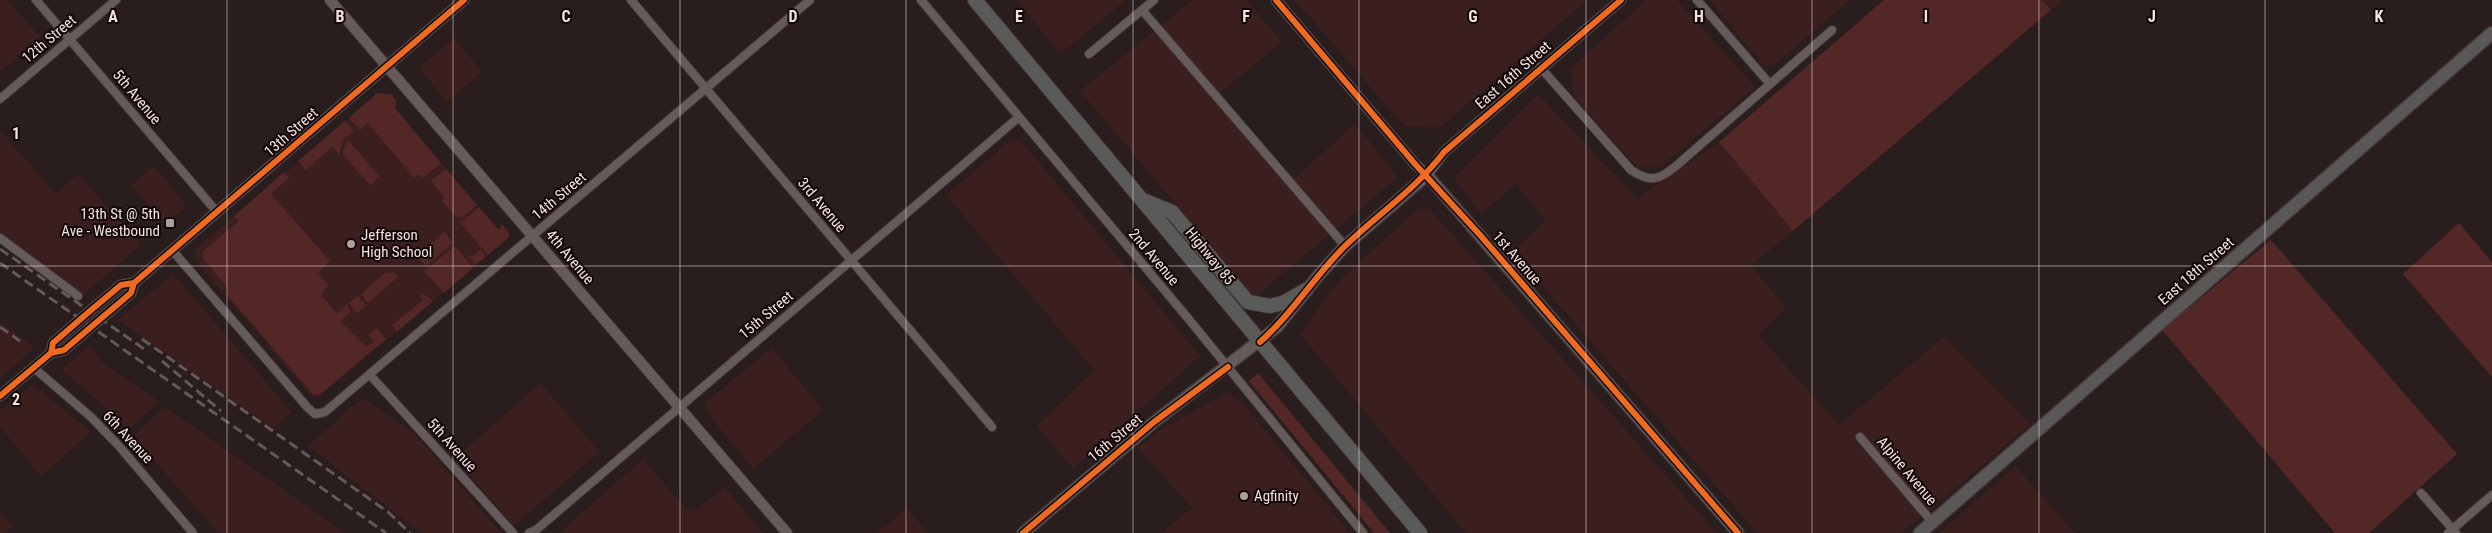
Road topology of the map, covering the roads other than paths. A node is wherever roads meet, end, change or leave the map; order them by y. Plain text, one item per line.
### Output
1 (36, 0) edge
2 (116, 0) edge
3 (330, 0) edge
4 (464, 0) edge
5 (631, 0) edge
6 (810, 0) edge
7 (921, 0) edge
8 (975, 0) edge
9 (1154, 0) edge
10 (1276, 0) edge
11 (1620, 0) edge
12 (1697, 0) edge
13 (1142, 10) junction
14 (1832, 30) dead end
15 (2492, 33) edge
16 (70, 39) junction
17 (1089, 54) dead end
18 (387, 66) junction
19 (1540, 67) junction
20 (1769, 84) junction
21 (706, 89) junction
22 (0, 99) edge
23 (1020, 117) junction
24 (1427, 175) junction
25 (1143, 200) junction
26 (217, 212) junction
27 (533, 236) junction
28 (0, 238) edge
29 (1345, 246) junction
30 (172, 250) junction
31 (851, 260) junction
32 (1306, 290) junction
33 (78, 296) dead end
34 (1260, 342) junction
35 (1228, 367) junction
36 (34, 368) junction
37 (370, 375) junction
38 (0, 396) edge
39 (678, 408) junction
40 (992, 427) dead end
41 (1860, 438) dead end
42 (2421, 493) dead end
43 (2492, 495) edge
44 (1933, 523) junction
45 (189, 531) edge
46 (2452, 532) edge
47 (513, 533) edge
48 (529, 533) edge
49 (787, 533) edge
50 (1023, 533) edge
51 (1363, 533) edge
52 (1420, 533) edge
53 (1738, 533) edge
54 (1920, 533) edge

1 - 16 street, 5th Avenue
2 - 16 street, 12th Street
3 - 18 street, 4th Avenue
4 - 18 street, 13th Street
5 - 21 street, 3rd Avenue
6 - 21 street, 14th Street
7 - 23 street, 2nd Avenue
8 - 25 highway, Highway 85
9 - 13 street
10 - 24 street, 1st Avenue
11 - 19 street, East 16th Street
12 - 20 street
13 - 17 street
13 - 29 street
14 - 20 street
15 - 44 main road, East 18th Street
16 - 22 street, 12th Street
16 - 26 street, 5th Avenue
18 - 26 street, 13th Street
18 - 27 street, 4th Avenue
19 - 20 street
19 - 24 street, East 16th Street
21 - 27 street, 14th Street
21 - 31 street, 3rd Avenue
23 - 31 street, 15th Street
23 - 35 street, 2nd Avenue
24 - 29 main road, 16th Street
24 - 53 main road, 1st Avenue
25 - 32 highway
25 - 34 highway, Highway 85
26 - 30 street, 13th Street
27 - 37 street, 14th Street
27 - 39 street, 4th Avenue
28 - 33 street
29 - 32 main road, 16th Street
30 - 36 street, 13th Street
30 - 37 street, 14th Street
31 - 39 street, 15th Street
31 - 40 street, 3rd Avenue
32 - 34 main road, 16th Street
34 - 35 main road, 16th Street
34 - 52 highway, Highway 85
35 - 50 main road, 16th Street
35 - 51 street, 2nd Avenue
36 - 38 street, 13th Street
36 - 45 street, 6th Avenue
37 - 47 street, 5th Avenue
39 - 48 street, 15th Street
39 - 49 street, 4th Avenue
41 - 44 street, Alpine Avenue
42 - 46 street
43 - 46 street
44 - 54 main road, East 18th Street

